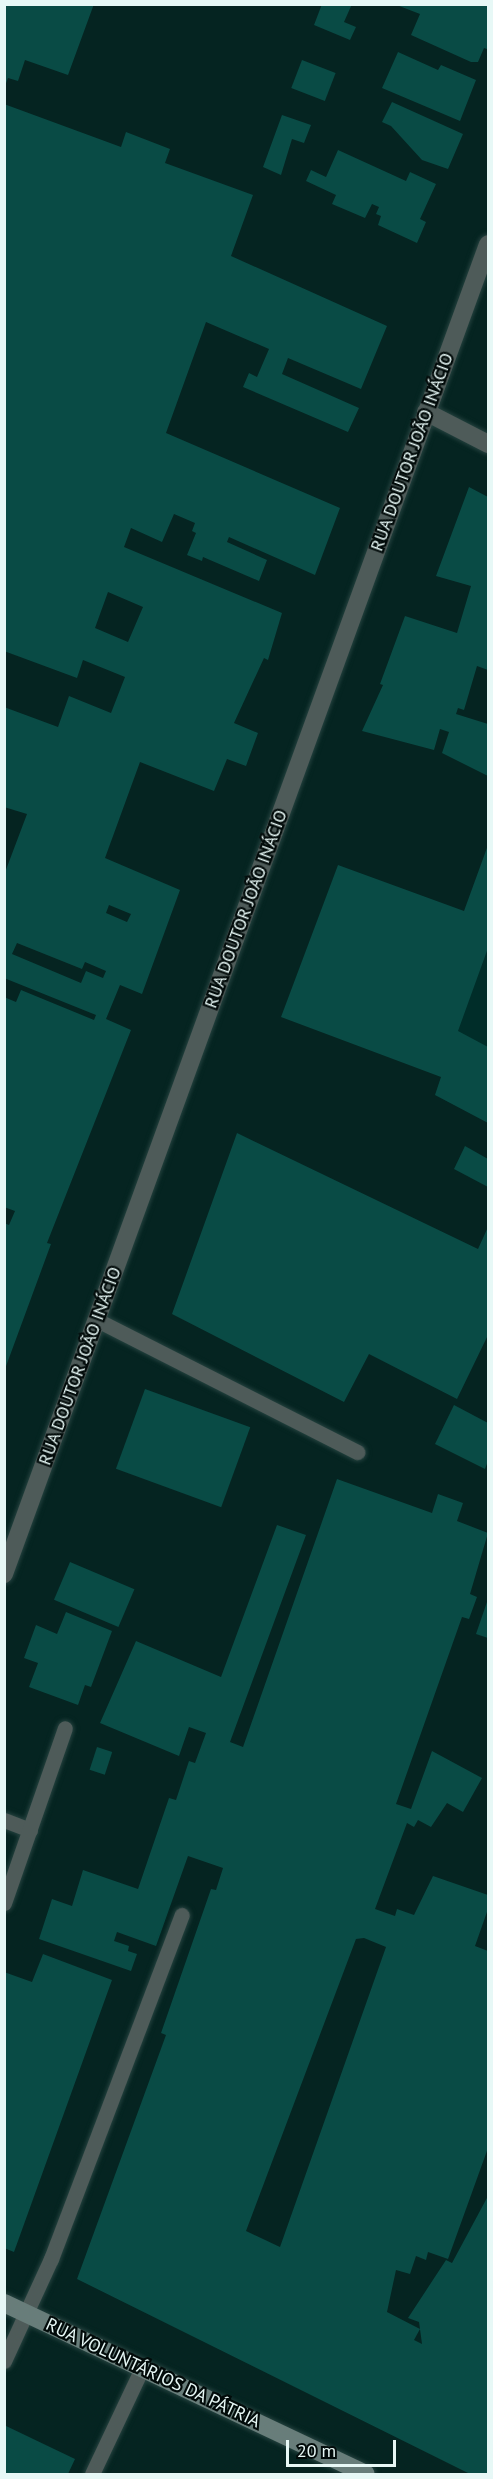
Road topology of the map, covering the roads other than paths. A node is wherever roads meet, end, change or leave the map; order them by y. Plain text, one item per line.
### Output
1 (489, 244) edge
2 (426, 412) junction
3 (489, 444) edge
4 (97, 1320) junction
5 (357, 1452) dead end
6 (4, 1574) edge
7 (65, 1728) dead end
8 (4, 1820) edge
9 (30, 1830) junction
10 (4, 1903) edge
11 (182, 1915) dead end
12 (4, 2303) edge
13 (27, 2313) junction
14 (4, 2361) edge
15 (142, 2368) junction
16 (358, 2474) edge
17 (92, 2475) edge

1 - 2 street, RUA DOUTOR JOÃO INÁCIO
2 - 3 street
2 - 4 street, RUA DOUTOR JOÃO INÁCIO
4 - 5 lane
4 - 6 street, RUA DOUTOR JOÃO INÁCIO
7 - 9 lane
8 - 9 lane
9 - 10 lane
11 - 13 lane
12 - 13 main road, RUA VOLUNTÁRIOS DA PÁTRIA
13 - 14 lane
13 - 15 main road, RUA VOLUNTÁRIOS DA PÁTRIA
15 - 16 main road, RUA VOLUNTÁRIOS DA PÁTRIA
15 - 17 lane

